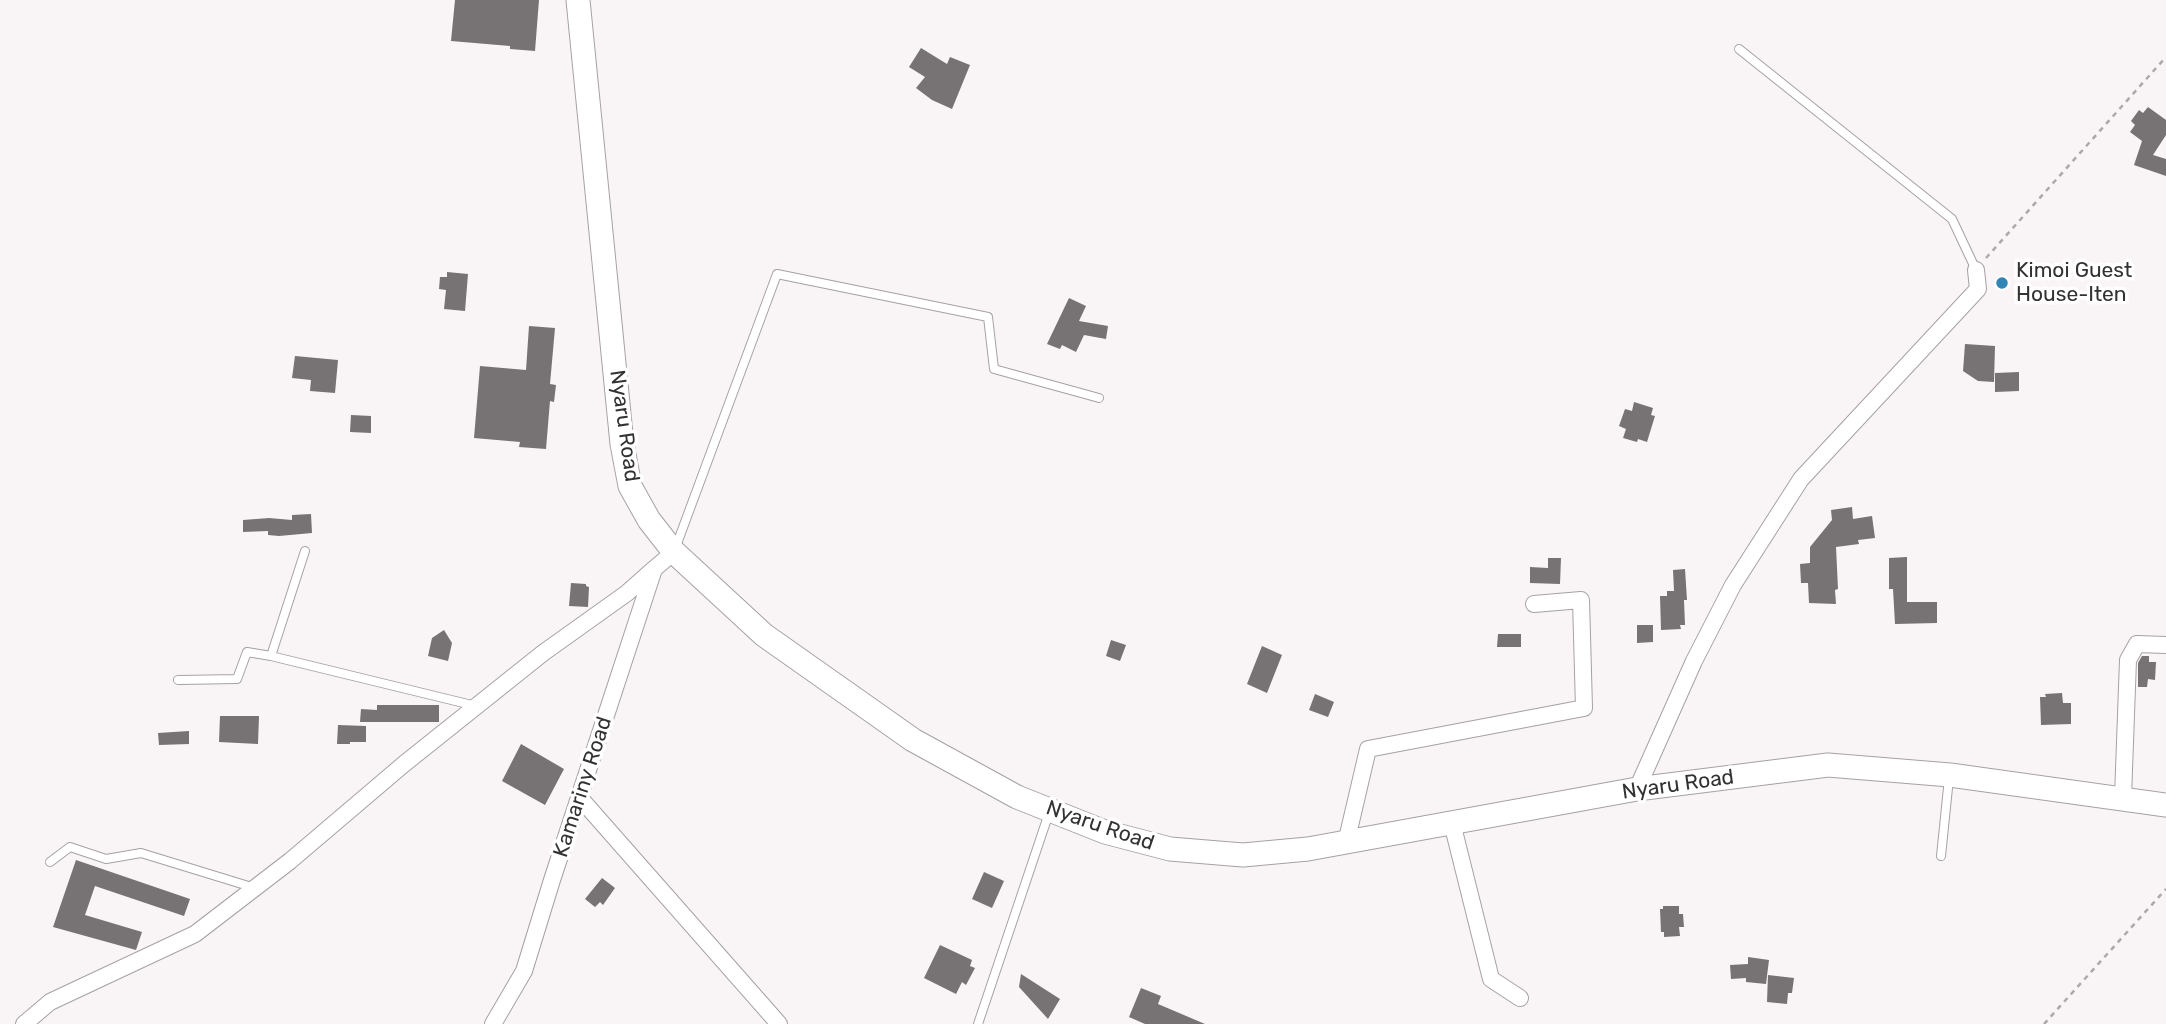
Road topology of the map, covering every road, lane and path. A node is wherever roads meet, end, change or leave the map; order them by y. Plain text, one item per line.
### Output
1 (578, 0) edge
2 (1739, 49) dead end
3 (2166, 57) edge
4 (1976, 270) junction
5 (1099, 398) dead end
6 (305, 551) dead end
7 (674, 552) junction
8 (654, 569) junction
9 (1534, 604) dead end
10 (2166, 645) edge
11 (271, 656) junction
12 (178, 680) dead end
13 (477, 706) junction
14 (1950, 775) junction
15 (1637, 789) junction
16 (2123, 797) junction
17 (580, 798) junction
18 (2166, 805) edge
19 (1050, 810) junction
20 (1452, 823) junction
21 (1346, 842) junction
22 (1941, 856) dead end
23 (50, 862) dead end
24 (256, 888) junction
25 (2166, 889) edge
26 (1520, 998) dead end
27 (24, 1024) edge
28 (493, 1024) edge
29 (779, 1024) edge
30 (978, 1024) edge
31 (2044, 1024) edge

1 - 7 main road, Nyaru Road
2 - 4 lane
3 - 4 path
4 - 15 street
5 - 7 lane
6 - 11 lane
7 - 8 street
7 - 19 main road, Nyaru Road
8 - 13 street
8 - 17 street, Kamariny Road
9 - 21 street
10 - 16 street
11 - 12 lane
11 - 13 lane
13 - 24 street
14 - 15 main road, Nyaru Road
14 - 16 main road, Nyaru Road
14 - 22 lane
15 - 20 main road, Nyaru Road
16 - 18 main road, Nyaru Road
17 - 28 street, Kamariny Road
17 - 29 street
19 - 21 main road, Nyaru Road
19 - 30 lane
20 - 21 main road, Nyaru Road
20 - 26 street
23 - 24 lane
24 - 27 street
25 - 31 path

